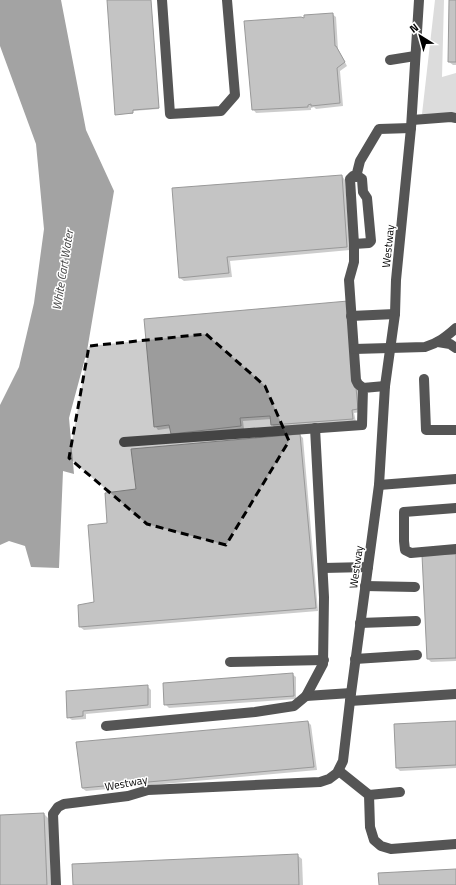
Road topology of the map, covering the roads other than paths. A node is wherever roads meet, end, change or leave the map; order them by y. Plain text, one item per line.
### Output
1 (162, 0) edge
2 (227, 0) edge
3 (418, 0) edge
4 (415, 56) junction
5 (390, 60) dead end
6 (456, 118) edge
7 (411, 124) junction
8 (356, 176) junction
9 (354, 244) junction
10 (395, 314) junction
11 (351, 316) junction
12 (456, 328) edge
13 (438, 342) junction
14 (390, 348) junction
15 (456, 348) edge
16 (354, 349) junction
17 (424, 379) dead end
18 (385, 386) junction
19 (363, 388) junction
20 (315, 428) junction
21 (456, 430) edge
22 (124, 442) dead end
23 (456, 479) edge
24 (379, 485) junction
25 (456, 508) edge
26 (456, 549) edge
27 (368, 567) junction
28 (323, 568) junction
29 (366, 586) junction
30 (415, 586) dead end
31 (416, 621) dead end
32 (360, 622) junction
33 (417, 655) dead end
34 (356, 659) junction
35 (324, 660) junction
36 (230, 662) dead end
37 (456, 694) edge
38 (306, 696) junction
39 (350, 697) junction
40 (106, 726) dead end
41 (339, 771) junction
42 (400, 792) dead end
43 (369, 794) junction
44 (456, 844) edge
45 (56, 885) edge

1 - 2 lane
3 - 4 lane, Westway
4 - 5 lane
4 - 7 lane, Westway
6 - 7 lane
7 - 8 lane
7 - 10 lane, Westway
8 - 9 lane
8 - 9 lane
9 - 11 lane
10 - 11 lane
10 - 14 lane, Westway
11 - 16 lane
12 - 13 lane
13 - 14 lane
13 - 15 lane
14 - 16 lane
14 - 18 lane, Westway
16 - 19 lane
17 - 21 lane
18 - 19 lane
18 - 24 lane, Westway
19 - 20 lane
20 - 22 lane
20 - 28 lane
23 - 24 lane
24 - 27 lane, Westway
25 - 26 lane
27 - 28 lane
27 - 29 lane, Westway
28 - 35 lane
29 - 30 lane
29 - 32 lane, Westway
31 - 32 lane
32 - 34 lane, Westway
33 - 34 lane
34 - 39 lane, Westway
35 - 36 lane
35 - 38 lane
37 - 39 lane
38 - 39 lane
38 - 40 lane
39 - 41 lane, Westway
41 - 43 lane
41 - 45 lane, Westway
42 - 43 lane
43 - 44 lane

